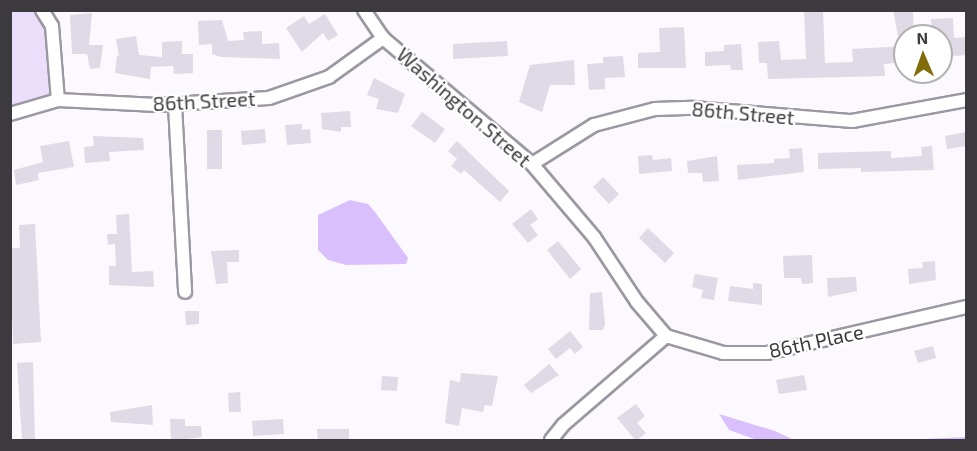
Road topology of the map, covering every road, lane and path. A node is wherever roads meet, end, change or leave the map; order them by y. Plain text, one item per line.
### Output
1 (42, 10) edge
2 (364, 10) edge
3 (383, 38) junction
4 (58, 100) junction
5 (966, 100) edge
6 (175, 105) junction
7 (10, 114) edge
8 (532, 164) junction
9 (185, 292) dead end
10 (966, 307) edge
11 (666, 336) junction
12 (551, 441) edge

1 - 4 street
2 - 3 street, Washington Street
3 - 6 street, 86th Street
3 - 8 street, Washington Street
4 - 6 street, 86th Street
4 - 7 street, 86th Street
5 - 8 street, 86th Street
6 - 9 street
8 - 11 street, Washington Street
10 - 11 street, 86th Place
11 - 12 street

